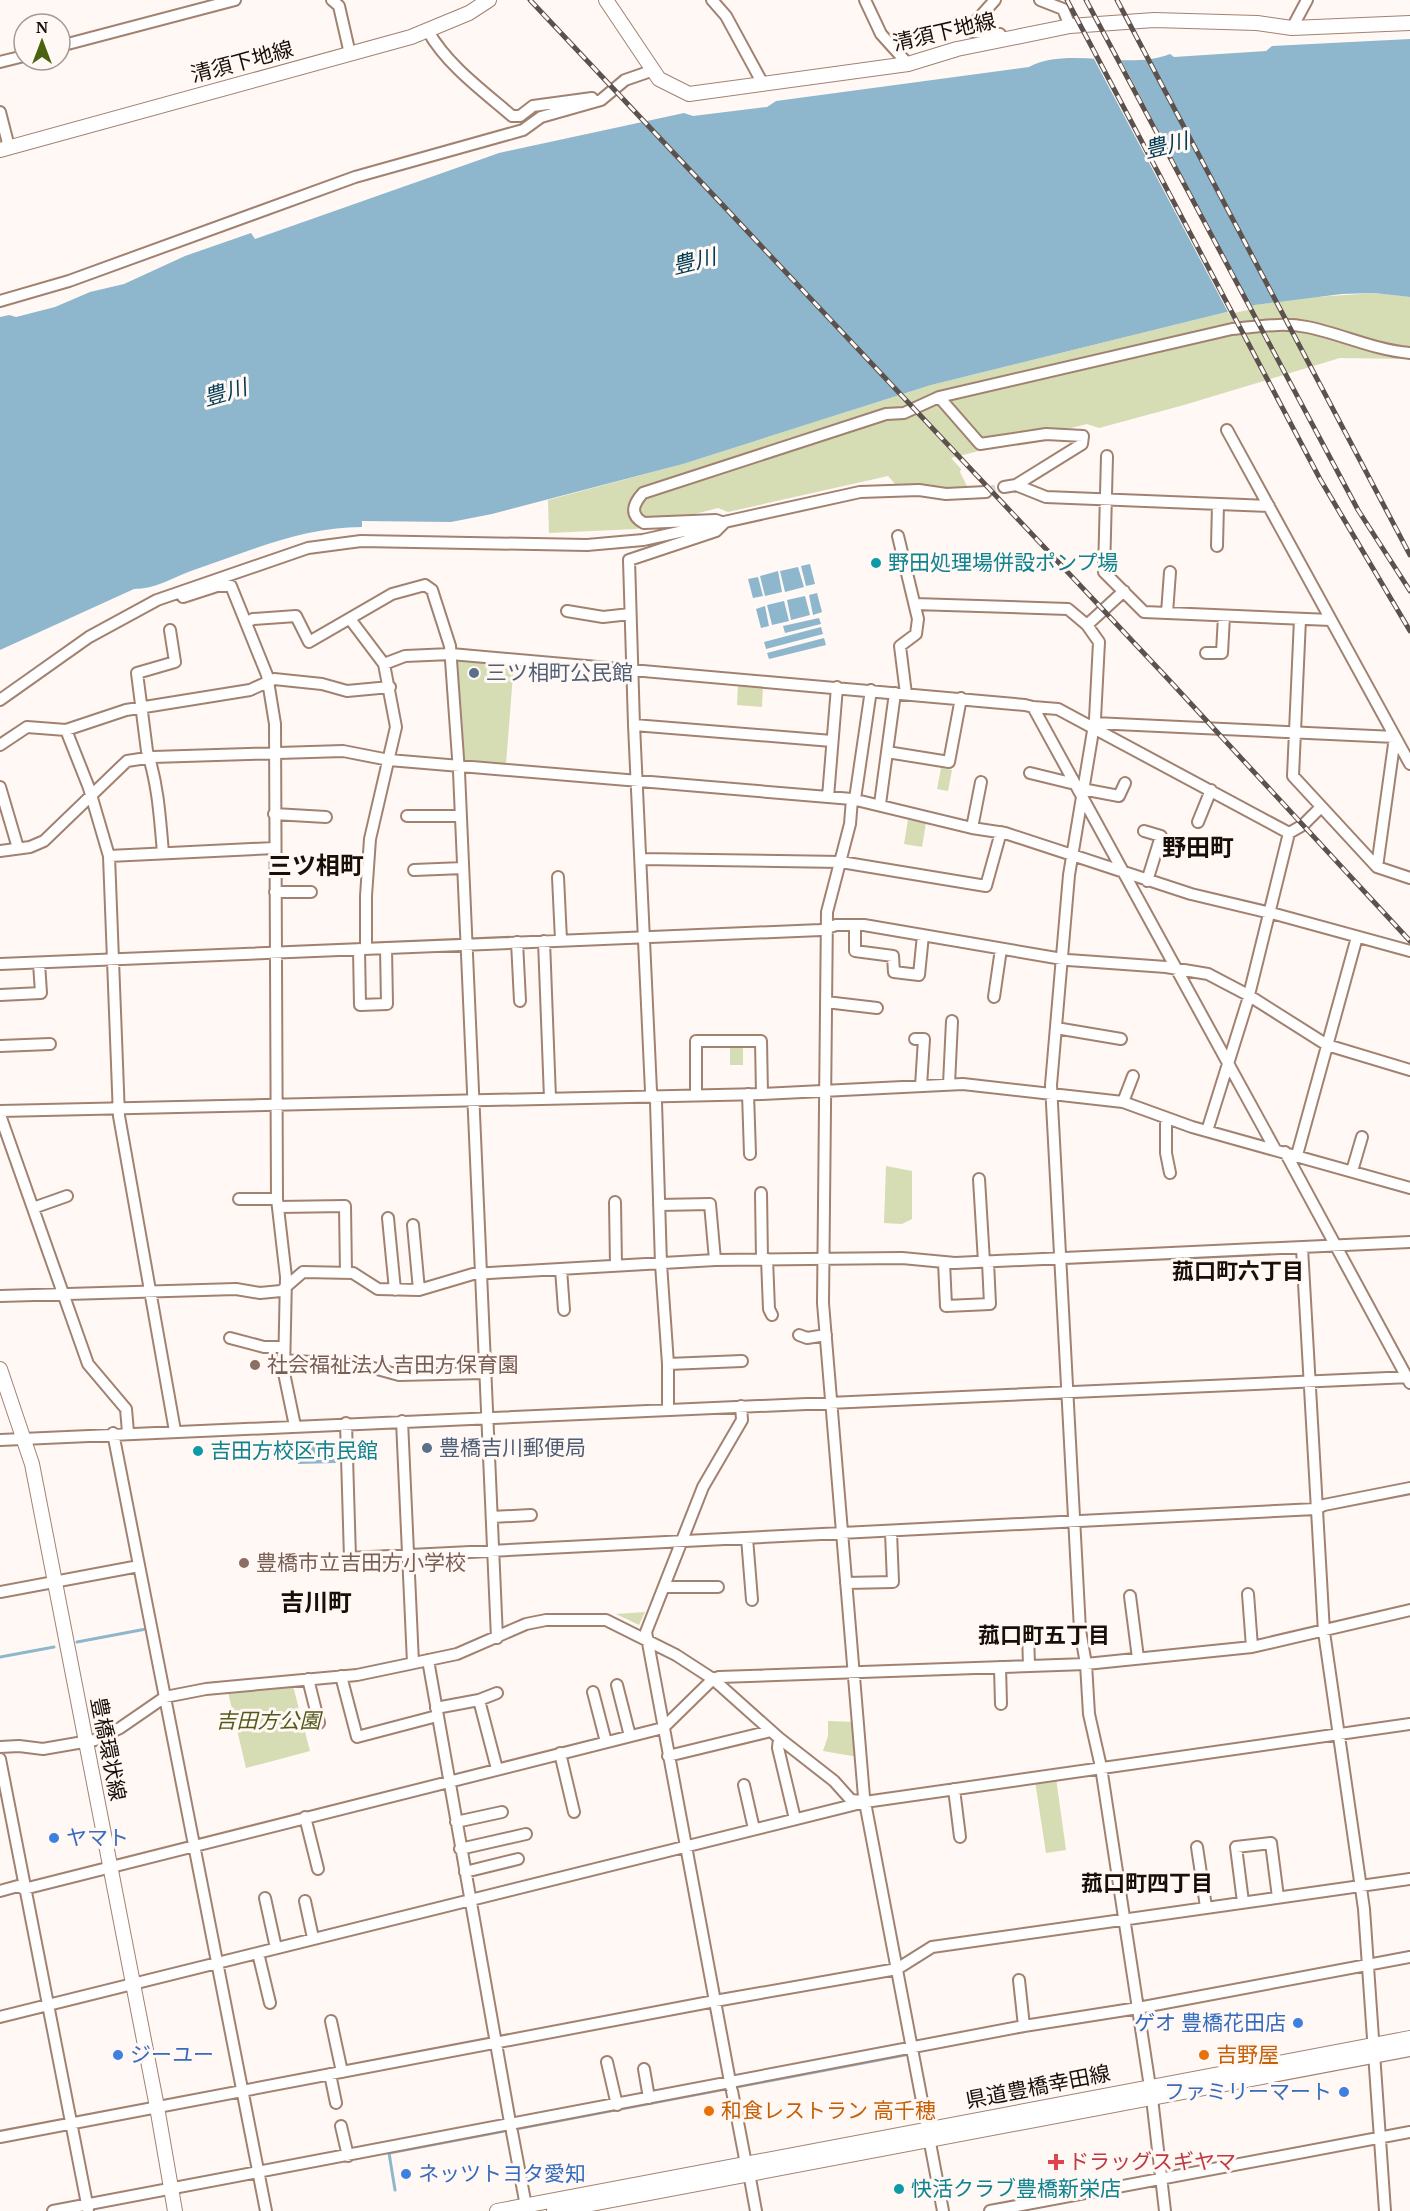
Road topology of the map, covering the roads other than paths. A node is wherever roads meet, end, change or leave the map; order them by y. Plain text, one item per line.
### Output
1 (235, 0) edge
2 (332, 0) edge
3 (489, 0) edge
4 (606, 0) edge
5 (712, 0) edge
6 (865, 0) edge
7 (995, 0) edge
8 (1040, 0) edge
9 (1307, 0) edge
10 (1410, 23) edge
11 (1070, 26) junction
12 (1292, 28) junction
13 (428, 31) junction
14 (999, 40) junction
15 (72, 43) edge
16 (350, 54) junction
17 (908, 64) junction
18 (654, 70) junction
19 (764, 84) junction
20 (601, 100) junction
21 (0, 112) edge
22 (5, 149) edge
23 (0, 302) edge
24 (1410, 353) edge
25 (939, 398) junction
26 (1227, 430) dead end
27 (1107, 456) dead end
28 (1016, 485) junction
29 (1004, 487) tunnel mouth
30 (986, 492) tunnel mouth
31 (1105, 500) junction
32 (1218, 504) junction
33 (1269, 506) junction
34 (724, 523) junction
35 (898, 536) dead end
36 (1217, 546) dead end
37 (1170, 572) dead end
38 (1124, 591) junction
39 (157, 600) junction
40 (915, 604) junction
41 (567, 611) dead end
42 (1167, 613) junction
43 (630, 614) junction
44 (1224, 616) junction
45 (350, 619) junction
46 (1300, 619) junction
47 (1331, 620) junction
48 (247, 622) junction
49 (1087, 624) junction
50 (170, 630) dead end
51 (1206, 653) dead end
52 (451, 654) junction
53 (384, 664) junction
54 (633, 669) junction
55 (269, 682) junction
56 (390, 687) junction
57 (837, 687) junction
58 (871, 690) junction
59 (901, 693) junction
60 (961, 698) junction
61 (0, 700) edge
62 (141, 707) junction
63 (1033, 707) junction
64 (634, 724) junction
65 (1094, 725) junction
66 (66, 730) junction
67 (1295, 732) junction
68 (1395, 737) junction
69 (832, 741) junction
70 (0, 745) edge
71 (887, 752) junction
72 (274, 753) junction
73 (149, 758) junction
74 (389, 760) junction
75 (1410, 764) edge
76 (458, 766) junction
77 (1030, 774) dead end
78 (638, 779) junction
79 (981, 782) dead end
80 (1125, 783) dead end
81 (0, 787) edge
82 (1080, 790) junction
83 (1210, 790) junction
84 (91, 796) junction
85 (828, 796) junction
86 (854, 799) junction
87 (880, 804) junction
88 (1321, 807) junction
89 (274, 814) junction
90 (407, 816) dead end
91 (460, 816) junction
92 (326, 817) dead end
93 (1198, 822) dead end
94 (972, 828) junction
95 (1144, 831) dead end
96 (1001, 832) junction
97 (1289, 833) junction
98 (18, 848) junction
99 (274, 848) junction
100 (0, 850) edge
101 (163, 853) junction
102 (109, 856) junction
103 (1071, 856) junction
104 (641, 859) junction
105 (841, 862) junction
106 (1377, 867) junction
107 (463, 868) junction
108 (414, 870) dead end
109 (1124, 873) junction
110 (558, 877) dead end
111 (1410, 878) edge
112 (1147, 881) junction
113 (275, 892) junction
114 (311, 892) dead end
115 (1270, 913) junction
116 (855, 925) junction
117 (827, 928) junction
118 (923, 935) junction
119 (646, 936) junction
120 (1357, 937) junction
121 (561, 940) junction
122 (544, 941) junction
123 (517, 942) junction
124 (466, 944) junction
125 (386, 948) junction
126 (363, 949) junction
127 (1001, 949) junction
128 (1410, 951) edge
129 (275, 952) junction
130 (112, 959) junction
131 (1062, 959) junction
132 (39, 963) junction
133 (0, 964) edge
134 (1175, 969) junction
135 (0, 995) edge
136 (1248, 995) junction
137 (994, 997) dead end
138 (520, 1001) dead end
139 (826, 1002) junction
140 (877, 1008) dead end
141 (952, 1021) dead end
142 (1056, 1028) junction
143 (915, 1039) dead end
144 (1121, 1039) dead end
145 (50, 1044) dead end
146 (1327, 1045) junction
147 (0, 1046) edge
148 (1229, 1065) junction
149 (1410, 1070) edge
150 (1133, 1076) dead end
151 (949, 1084) junction
152 (921, 1086) junction
153 (825, 1092) junction
154 (1052, 1093) junction
155 (748, 1094) junction
156 (762, 1094) junction
157 (696, 1095) junction
158 (652, 1096) junction
159 (550, 1098) junction
160 (473, 1100) junction
161 (1124, 1102) junction
162 (276, 1104) junction
163 (119, 1109) junction
164 (0, 1111) edge
165 (0, 1116) edge
166 (1166, 1119) junction
167 (1207, 1131) junction
168 (1362, 1137) dead end
169 (1280, 1150) junction
170 (750, 1154) dead end
171 (1297, 1155) junction
172 (1352, 1171) junction
173 (1170, 1173) dead end
174 (979, 1179) dead end
175 (1410, 1188) edge
176 (761, 1193) dead end
177 (67, 1196) dead end
178 (239, 1199) dead end
179 (615, 1202) dead end
180 (278, 1203) junction
181 (659, 1205) junction
182 (33, 1208) junction
183 (388, 1218) dead end
184 (413, 1225) dead end
185 (1410, 1242) edge
186 (1335, 1245) junction
187 (1302, 1248) junction
188 (824, 1257) junction
189 (1062, 1258) junction
190 (764, 1259) junction
191 (715, 1260) junction
192 (944, 1262) junction
193 (986, 1262) junction
194 (661, 1264) junction
195 (616, 1266) junction
196 (561, 1269) junction
197 (346, 1273) junction
198 (481, 1274) junction
199 (286, 1286) junction
200 (395, 1290) junction
201 (419, 1290) junction
202 (152, 1292) junction
203 (62, 1293) junction
204 (0, 1296) edge
205 (564, 1310) dead end
206 (772, 1315) dead end
207 (799, 1335) dead end
208 (826, 1335) junction
209 (230, 1338) dead end
210 (284, 1347) junction
211 (284, 1359) junction
212 (742, 1361) dead end
213 (668, 1364) junction
214 (0, 1369) edge
215 (484, 1373) junction
216 (1409, 1379) edge
217 (1310, 1381) junction
218 (1068, 1392) junction
219 (831, 1402) junction
220 (741, 1406) junction
221 (668, 1409) junction
222 (487, 1417) junction
223 (402, 1421) junction
224 (346, 1424) junction
225 (295, 1426) junction
226 (175, 1431) junction
227 (128, 1432) junction
228 (113, 1433) junction
229 (24, 1438) junction
230 (0, 1440) edge
231 (1410, 1488) edge
232 (1316, 1509) junction
233 (531, 1515) dead end
234 (492, 1517) junction
235 (1076, 1521) junction
236 (891, 1532) junction
237 (842, 1534) junction
238 (747, 1538) junction
239 (681, 1542) junction
240 (493, 1551) junction
241 (406, 1556) junction
242 (139, 1566) junction
243 (54, 1582) junction
244 (846, 1583) junction
245 (664, 1587) junction
246 (718, 1587) dead end
247 (0, 1592) edge
248 (1248, 1594) dead end
249 (1130, 1596) dead end
250 (752, 1600) dead end
251 (1410, 1610) edge
252 (1028, 1632) dead end
253 (1324, 1632) junction
254 (497, 1638) junction
255 (647, 1639) junction
256 (1252, 1647) junction
257 (1138, 1658) junction
258 (428, 1660) junction
259 (413, 1663) junction
260 (1086, 1664) junction
261 (1029, 1666) junction
262 (1000, 1667) junction
263 (852, 1673) junction
264 (341, 1676) junction
265 (308, 1679) junction
266 (713, 1679) junction
267 (617, 1684) dead end
268 (593, 1692) dead end
269 (497, 1694) dead end
270 (165, 1697) junction
271 (479, 1700) junction
272 (1001, 1704) dead end
273 (436, 1712) junction
274 (320, 1723) dead end
275 (1410, 1724) edge
276 (663, 1728) junction
277 (775, 1734) junction
278 (1338, 1734) junction
279 (630, 1736) junction
280 (85, 1742) junction
281 (606, 1742) junction
282 (0, 1747) edge
283 (560, 1754) junction
284 (669, 1756) junction
285 (0, 1759) edge
286 (1101, 1767) junction
287 (497, 1768) junction
288 (448, 1780) junction
289 (744, 1785) dead end
290 (954, 1789) junction
291 (3, 1800) edge
292 (865, 1802) junction
293 (502, 1812) dead end
294 (574, 1812) dead end
295 (305, 1817) junction
296 (795, 1819) junction
297 (456, 1822) junction
298 (754, 1829) junction
299 (12, 1830) junction
300 (0, 1832) edge
301 (526, 1834) dead end
302 (960, 1837) dead end
303 (194, 1845) junction
304 (687, 1845) junction
305 (1197, 1847) dead end
306 (460, 1849) junction
307 (518, 1859) dead end
308 (109, 1868) junction
309 (318, 1869) dead end
310 (465, 1872) junction
311 (1410, 1879) edge
312 (1360, 1886) junction
313 (24, 1889) junction
314 (0, 1891) edge
315 (265, 1898) dead end
316 (1278, 1898) junction
317 (469, 1899) junction
318 (305, 1901) dead end
319 (1243, 1902) junction
320 (1206, 1907) junction
321 (1123, 1919) junction
322 (313, 1938) junction
323 (276, 1948) junction
324 (258, 1953) junction
325 (1410, 1957) edge
326 (216, 1963) junction
327 (1368, 1964) junction
328 (897, 1969) junction
329 (1019, 1980) dead end
330 (131, 1983) junction
331 (715, 2001) junction
332 (270, 2003) dead end
333 (48, 2005) junction
334 (1138, 2008) junction
335 (0, 2017) edge
336 (331, 2021) dead end
337 (1024, 2026) junction
338 (1410, 2038) edge
339 (496, 2043) junction
340 (911, 2049) junction
341 (1410, 2049) edge
342 (1373, 2050) junction
343 (608, 2062) dead end
344 (644, 2069) dead end
345 (342, 2072) junction
346 (330, 2074) junction
347 (731, 2087) junction
348 (242, 2091) junction
349 (1151, 2093) junction
350 (649, 2098) junction
351 (336, 2103) dead end
352 (617, 2105) junction
353 (157, 2107) junction
354 (71, 2124) junction
355 (341, 2126) dead end
356 (511, 2128) junction
357 (1410, 2132) edge
358 (929, 2135) junction
359 (0, 2137) edge
360 (1380, 2137) junction
361 (348, 2156) junction
362 (747, 2169) junction
363 (258, 2173) junction
364 (1161, 2179) junction
365 (171, 2190) junction
366 (526, 2206) junction
367 (88, 2208) edge
368 (53, 2211) edge
369 (175, 2211) edge
370 (266, 2211) edge
371 (497, 2211) edge
372 (554, 2211) edge
373 (756, 2211) edge
374 (944, 2211) edge
375 (990, 2211) edge
376 (1165, 2211) edge
377 (1385, 2211) edge

1 - 15 street
2 - 16 street
3 - 13 main road, 清須下地線
4 - 18 main road, 清須下地線
5 - 19 street
6 - 17 street
7 - 14 street
8 - 11 street
9 - 12 street
10 - 12 main road, 清須下地線
11 - 12 main road, 清須下地線
11 - 14 main road, 清須下地線
13 - 16 main road, 清須下地線
13 - 20 street
14 - 17 main road, 清須下地線
16 - 22 main road, 清須下地線
17 - 19 main road, 清須下地線
18 - 19 main road, 清須下地線
18 - 20 street
20 - 23 street
21 - 22 street
24 - 25 street
25 - 28 street
25 - 34 street
26 - 33 street
27 - 31 street
28 - 29 street
28 - 31 street
30 - 34 street
31 - 32 street
31 - 38 street
32 - 33 street
32 - 36 street
33 - 47 street
34 - 39 street
34 - 43 street
35 - 40 street
37 - 42 street
38 - 42 street
38 - 49 street
39 - 48 street
39 - 61 street
40 - 49 street
40 - 59 street
41 - 43 street
42 - 44 street
43 - 54 street
44 - 46 street
44 - 51 street
45 - 48 street
45 - 52 street
45 - 53 street
46 - 47 street
46 - 67 street
47 - 68 street
48 - 55 street
49 - 65 street
50 - 62 street
52 - 53 street
52 - 54 street
52 - 76 street
53 - 56 street
54 - 57 street
54 - 64 street
55 - 56 street
55 - 62 street
55 - 72 street
56 - 74 street
57 - 58 street
57 - 69 street
58 - 59 street
58 - 86 street
59 - 60 street
59 - 71 street
60 - 63 street
60 - 71 street
62 - 66 street
62 - 73 street
63 - 65 street
63 - 82 street
64 - 69 street
64 - 78 street
65 - 67 street
65 - 82 street
65 - 83 street
66 - 70 street
66 - 84 street
67 - 68 street
67 - 88 street
68 - 75 street
68 - 106 street
69 - 85 street
71 - 87 street
72 - 73 street
72 - 74 street
72 - 89 street
73 - 84 street
73 - 101 street
74 - 76 street
74 - 126 street
76 - 78 street
76 - 91 street
77 - 82 street
78 - 85 street
78 - 104 street
79 - 94 street
80 - 82 street
81 - 98 street
82 - 103 street
82 - 109 street
83 - 93 street
83 - 97 street
84 - 98 street
84 - 102 street
85 - 86 street
86 - 87 street
86 - 105 street
87 - 94 street
88 - 97 street
88 - 106 street
89 - 92 street
89 - 99 street
90 - 91 street
91 - 107 street
94 - 96 street
95 - 112 street
96 - 103 street
96 - 105 street
97 - 115 street
98 - 100 street
99 - 101 street
99 - 113 street
101 - 102 street
102 - 130 street
103 - 109 street
103 - 131 street
104 - 105 street
104 - 119 street
105 - 117 street
106 - 111 street
107 - 108 street
107 - 124 street
109 - 112 street
109 - 134 street
110 - 121 street
112 - 115 street
113 - 114 street
113 - 129 street
115 - 120 street
115 - 136 street
116 - 117 street
116 - 118 street
116 - 118 street
117 - 119 street
117 - 139 street
118 - 127 street
119 - 121 street
119 - 158 street
120 - 128 street
120 - 146 street
121 - 122 street
122 - 123 street
122 - 159 street
123 - 124 street
123 - 138 street
124 - 125 street
124 - 160 street
125 - 126 street
125 - 126 street
126 - 129 street
127 - 131 street
127 - 137 street
129 - 130 street
129 - 162 street
130 - 132 street
130 - 163 street
131 - 134 street
131 - 142 street
132 - 133 street
132 - 135 street
134 - 136 street
134 - 148 street
136 - 146 street
136 - 148 street
139 - 140 street
139 - 153 street
141 - 151 street
142 - 144 street
142 - 154 street
143 - 152 street
145 - 147 street
146 - 149 street
146 - 171 street
148 - 167 street
148 - 169 street
150 - 161 street
151 - 152 street
151 - 154 street
152 - 153 street
153 - 156 street
153 - 188 street
154 - 161 street
154 - 189 street
155 - 156 street
155 - 157 street
155 - 170 street
156 - 157 street
157 - 158 street
158 - 159 street
158 - 181 street
159 - 160 street
160 - 162 street
160 - 198 street
161 - 166 street
162 - 163 street
162 - 180 street
163 - 164 street
163 - 202 street
165 - 182 street
166 - 167 street
166 - 173 street
167 - 169 street
168 - 172 street
169 - 171 street
169 - 186 street
171 - 172 street
172 - 175 street
174 - 193 street
176 - 190 street
177 - 182 street
178 - 180 street
179 - 195 street
180 - 197 street
180 - 199 street
181 - 191 street
181 - 194 street
182 - 203 street
183 - 200 street
184 - 201 street
185 - 186 street
186 - 187 street
186 - 216 street
187 - 189 street
187 - 217 street
188 - 190 street
188 - 192 street
188 - 208 street
189 - 193 street
189 - 218 street
190 - 191 street
190 - 206 street
191 - 194 street
192 - 193 street
192 - 193 street
194 - 195 street
194 - 213 street
195 - 196 street
196 - 198 street
196 - 205 street
197 - 199 street
197 - 200 street
198 - 201 street
198 - 215 street
199 - 202 street
199 - 210 street
200 - 201 street
202 - 203 street
202 - 226 street
203 - 204 street
203 - 227 street
207 - 208 street
208 - 219 street
209 - 210 street
210 - 211 street
211 - 215 street
211 - 225 street
212 - 213 street
213 - 221 street
214 - 229 main road, 豊橋環状線
215 - 222 street
216 - 217 street
217 - 218 street
217 - 232 street
218 - 219 street
218 - 235 street
219 - 220 street
219 - 237 street
220 - 221 street
220 - 239 street
221 - 222 street
222 - 223 street
222 - 234 street
223 - 224 street
223 - 241 street
224 - 225 street
224 - 241 street
225 - 226 street
226 - 227 street
227 - 228 street
228 - 229 street
228 - 242 street
229 - 230 street
229 - 243 main road, 豊橋環状線
231 - 232 street
232 - 235 street
232 - 253 street
233 - 234 street
234 - 240 street
235 - 236 street
235 - 260 street
236 - 237 street
236 - 244 street
237 - 238 street
237 - 244 street
238 - 239 street
238 - 250 street
239 - 240 street
239 - 245 street
240 - 241 street
240 - 254 street
241 - 259 street
242 - 243 street
242 - 270 street
243 - 247 street
243 - 280 main road, 豊橋環状線
244 - 263 street
245 - 246 street
245 - 255 street
248 - 256 street
249 - 257 street
251 - 253 street
252 - 261 street
253 - 256 street
253 - 278 street
254 - 255 street
254 - 258 street
255 - 266 street
255 - 276 street
256 - 257 street
257 - 260 street
258 - 259 street
258 - 273 street
259 - 264 street
260 - 261 street
260 - 286 street
261 - 262 street
262 - 263 street
262 - 272 street
263 - 266 street
263 - 292 street
264 - 265 street
264 - 273 street
265 - 270 street
265 - 274 street
266 - 276 street
266 - 277 street
267 - 279 street
268 - 281 street
269 - 271 street
270 - 280 street
270 - 303 street
271 - 273 street
271 - 287 street
273 - 288 street
275 - 278 street
276 - 279 street
276 - 284 street
277 - 284 street
277 - 292 street
277 - 296 street
278 - 286 street
278 - 312 street
279 - 281 street
280 - 282 street
280 - 308 main road, 豊橋環状線
281 - 283 street
283 - 287 street
283 - 294 street
284 - 304 street
285 - 291 street
286 - 290 street
286 - 321 street
287 - 288 street
288 - 295 street
288 - 297 street
289 - 298 street
290 - 292 street
290 - 302 street
291 - 299 street
292 - 296 street
292 - 328 street
293 - 297 street
295 - 303 street
295 - 309 street
296 - 298 street
297 - 306 street
298 - 304 street
299 - 300 street
299 - 313 street
301 - 306 street
303 - 308 street
303 - 326 street
304 - 317 street
304 - 331 street
305 - 320 street
306 - 310 street
307 - 310 street
308 - 313 street
308 - 330 main road, 豊橋環状線
310 - 317 street
311 - 312 street
312 - 316 street
312 - 327 street
313 - 314 street
313 - 333 street
315 - 323 street
316 - 319 street
316 - 319 street
317 - 322 street
317 - 339 street
318 - 322 street
319 - 320 street
320 - 321 street
321 - 328 street
321 - 334 street
322 - 323 street
323 - 324 street
324 - 326 street
324 - 332 street
325 - 327 street
326 - 330 street
326 - 348 street
327 - 334 street
327 - 342 street
328 - 331 street
328 - 340 street
329 - 337 street
330 - 333 street
330 - 353 main road, 豊橋環状線
331 - 339 street
331 - 347 street
333 - 335 street
333 - 354 street
334 - 337 street
334 - 349 street
336 - 345 street
337 - 340 street
338 - 342 main road, 県道豊橋幸田線
339 - 345 street
339 - 356 street
340 - 347 street
340 - 358 street
341 - 342 main road, 県道豊橋幸田線
342 - 349 main road, 県道豊橋幸田線
342 - 360 street
343 - 352 street
344 - 350 street
345 - 346 street
346 - 348 street
346 - 351 street
347 - 350 street
347 - 362 street
348 - 353 street
348 - 363 street
349 - 358 main road, 県道豊橋幸田線
349 - 364 street
350 - 352 street
352 - 356 street
353 - 354 street
353 - 365 main road, 豊橋環状線
354 - 359 street
354 - 367 street
355 - 361 street
356 - 361 street
356 - 366 street
357 - 360 street
358 - 362 main road, 県道豊橋幸田線
358 - 374 street
360 - 364 street
360 - 377 street
361 - 363 street
362 - 366 main road, 県道豊橋幸田線
362 - 372 main road, 県道豊橋幸田線
362 - 373 street
363 - 365 street
363 - 370 street
364 - 375 street
364 - 376 street
365 - 367 street
365 - 369 main road, 豊橋環状線
366 - 371 main road, 県道豊橋幸田線
367 - 368 street

